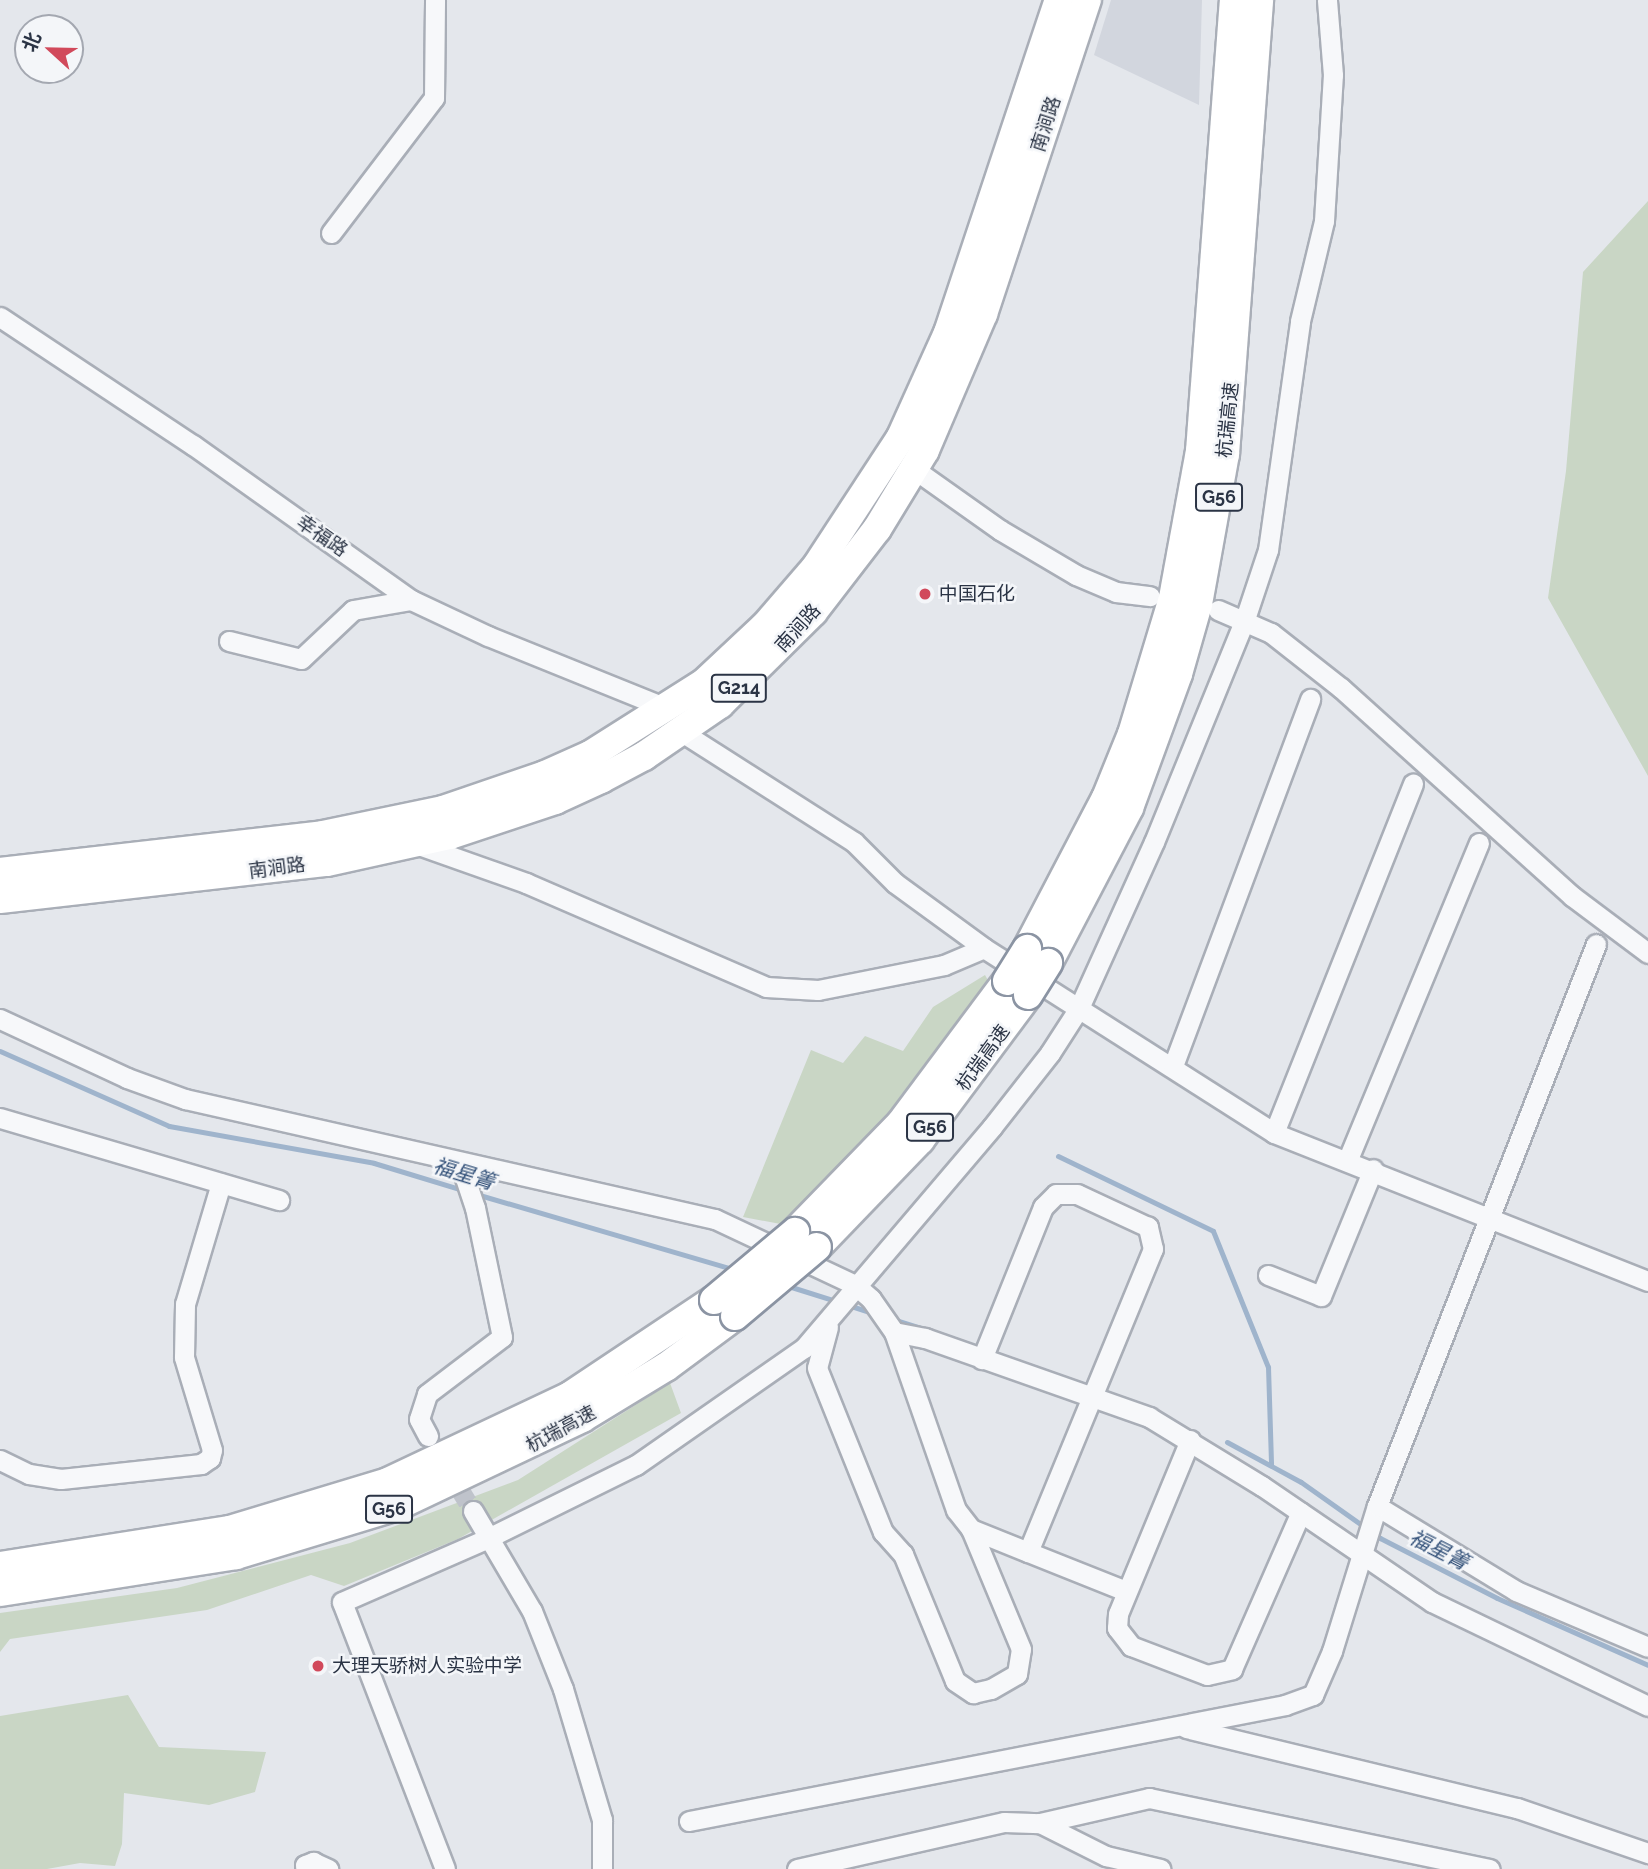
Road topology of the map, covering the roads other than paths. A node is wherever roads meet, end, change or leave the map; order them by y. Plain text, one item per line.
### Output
1 (435, 0) edge
2 (1059, 0) edge
3 (1087, 0) edge
4 (1234, 0) edge
5 (1259, 0) edge
6 (1328, 0) edge
7 (331, 233) dead end
8 (0, 317) edge
9 (914, 469) junction
10 (1150, 596) dead end
11 (411, 600) junction
12 (1218, 610) dead end
13 (1245, 619) junction
14 (229, 641) dead end
15 (1310, 699) dead end
16 (675, 720) junction
17 (1413, 784) dead end
18 (1479, 843) dead end
19 (416, 844) junction
20 (0, 872) edge
21 (0, 899) edge
22 (1597, 943) dead end
23 (985, 948) junction
24 (1648, 953) edge
25 (1038, 956) junction
26 (1079, 1008) junction
27 (0, 1018) edge
28 (1173, 1066) junction
29 (0, 1118) edge
30 (1274, 1133) junction
31 (1348, 1159) junction
32 (1373, 1169) junction
33 (463, 1171) junction
34 (221, 1183) junction
35 (279, 1200) dead end
36 (1487, 1217) junction
37 (1268, 1275) dead end
38 (1648, 1281) edge
39 (852, 1289) junction
40 (725, 1308) junction
41 (832, 1317) junction
42 (894, 1332) junction
43 (982, 1359) junction
44 (1092, 1396) junction
45 (428, 1436) tunnel mouth
46 (1191, 1440) junction
47 (0, 1460) edge
48 (472, 1511) tunnel mouth
49 (1375, 1511) junction
50 (1301, 1512) junction
51 (971, 1528) junction
52 (486, 1539) junction
53 (1365, 1550) junction
54 (1028, 1552) junction
55 (0, 1566) edge
56 (1126, 1591) junction
57 (0, 1592) edge
58 (1648, 1647) edge
59 (1648, 1706) edge
60 (1178, 1726) junction
61 (689, 1821) dead end
62 (1040, 1823) junction
63 (1648, 1853) edge
64 (1142, 1867) edge
65 (306, 1869) edge
66 (328, 1869) edge
67 (445, 1869) edge
68 (602, 1869) edge
69 (797, 1869) edge
70 (1490, 1869) edge

1 - 7 street
2 - 16 highway, 南涧路 / G214
3 - 9 highway, 南涧路 / G214
4 - 25 highway, 杭瑞高速 / G56
5 - 25 highway, 杭瑞高速 / G56
6 - 13 street
8 - 11 street, 幸福路
9 - 10 street
9 - 16 highway, 南涧路 / G214
11 - 14 street
11 - 16 street, 幸福路
12 - 13 street
13 - 24 street
13 - 26 street
15 - 28 street
16 - 19 highway, 南涧路 / G214
16 - 20 highway, 南涧路 / G214
16 - 23 street, 幸福路
17 - 30 street
18 - 31 street
19 - 21 highway, 南涧路 / G214
19 - 23 street
22 - 36 street
23 - 26 street, 幸福路
25 - 40 highway, 杭瑞高速 / G56, bridge
26 - 28 street, 幸福路
26 - 39 street
27 - 33 street
28 - 30 street, 幸福路
29 - 34 street
30 - 31 street, 幸福路
31 - 32 street, 幸福路
32 - 36 street, 幸福路
32 - 37 street
33 - 39 street
33 - 45 street
34 - 35 street
34 - 47 street
36 - 38 street, 幸福路
36 - 49 street
39 - 41 street
39 - 42 street
40 - 55 highway, 杭瑞高速 / G56
40 - 57 highway, 杭瑞高速 / G56
41 - 51 street
41 - 52 street
42 - 43 street
42 - 51 street
43 - 44 street
43 - 44 street
44 - 46 street
44 - 54 street
46 - 50 street
46 - 56 street
48 - 52 street
49 - 53 street
49 - 58 street
50 - 53 street
50 - 56 street
51 - 54 street
52 - 67 street
52 - 68 street
53 - 59 street
53 - 60 street
54 - 56 street
60 - 61 street
60 - 63 street
62 - 64 street
62 - 69 street
62 - 70 street
65 - 66 street

